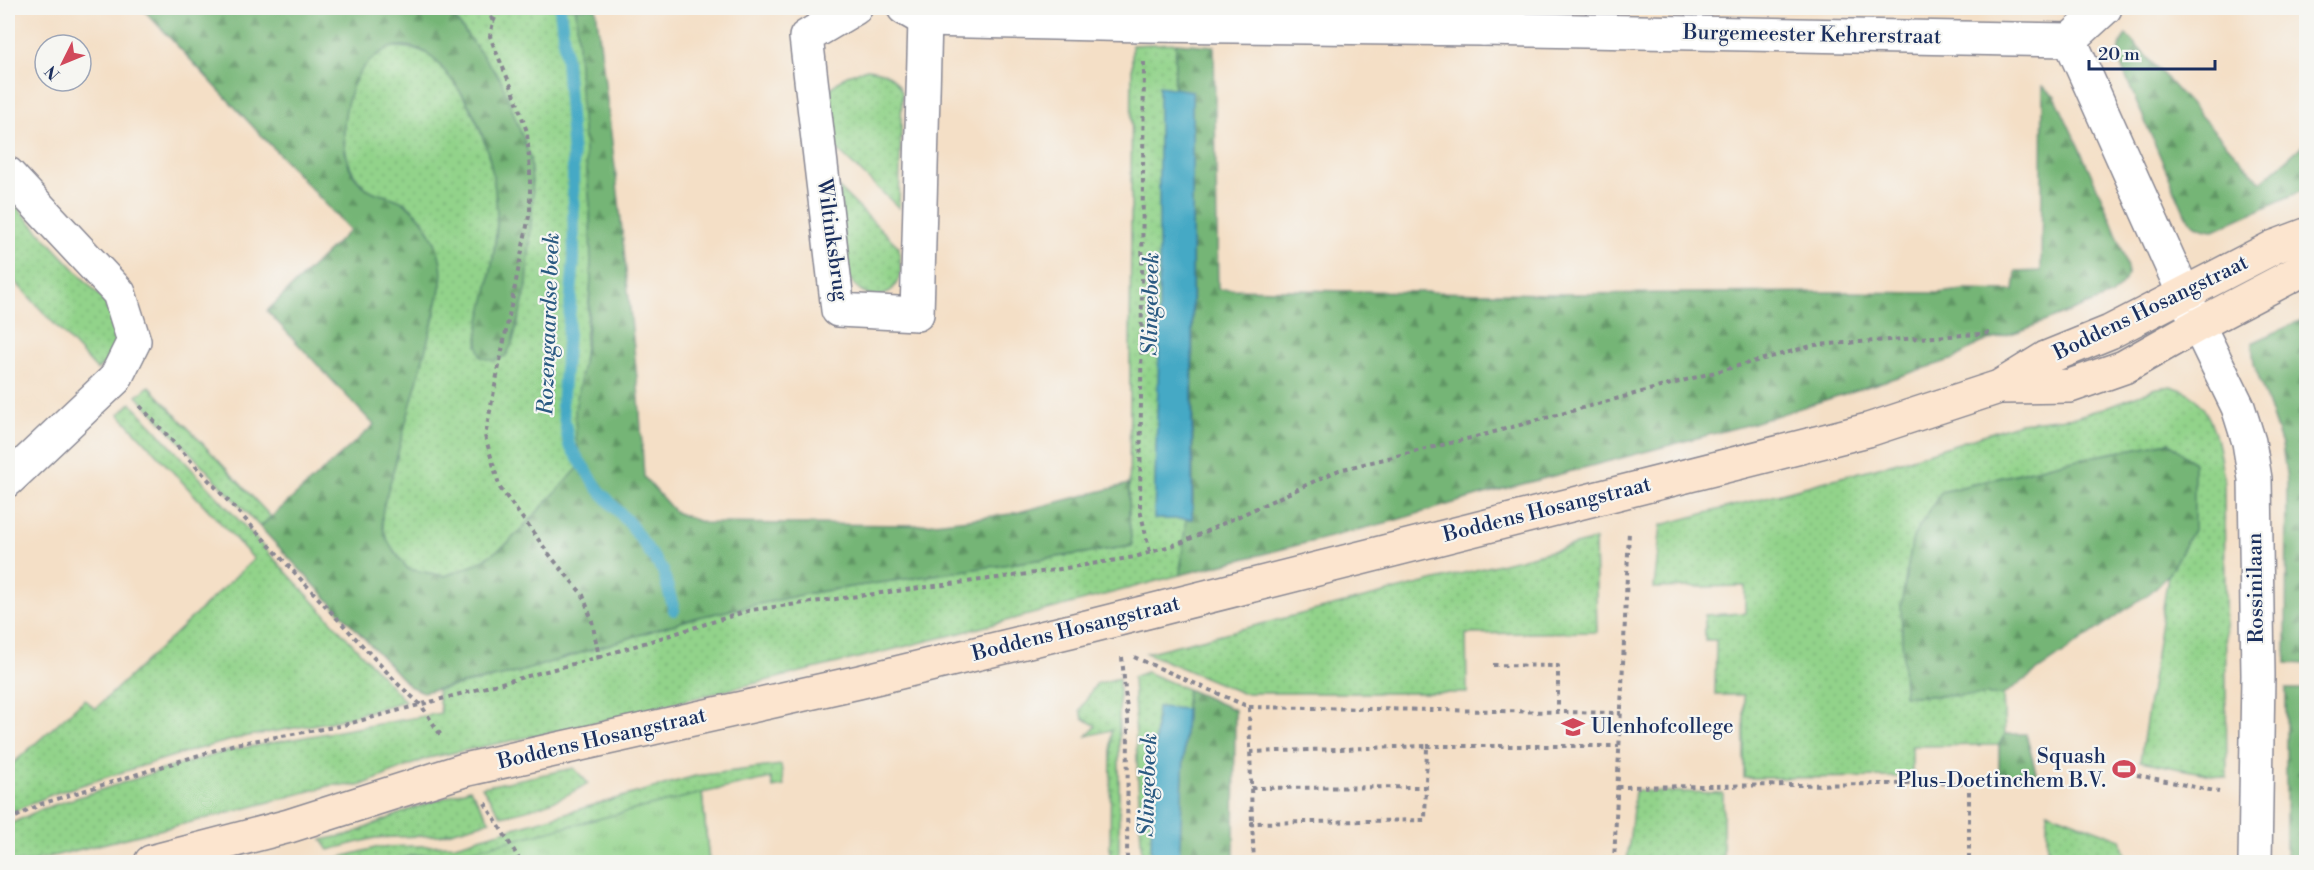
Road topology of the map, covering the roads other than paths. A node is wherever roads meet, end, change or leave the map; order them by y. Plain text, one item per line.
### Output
1 (855, 8) edge
2 (2105, 8) edge
3 (915, 14) edge
4 (1483, 18) edge
5 (1155, 25) joint
6 (2070, 40) junction
7 (8, 174) edge
8 (2307, 235) edge
9 (2307, 268) edge
10 (2184, 294) junction
11 (2198, 325) junction
12 (1999, 387) junction
13 (8, 480) edge
14 (151, 862) edge
15 (2255, 862) edge

1 - 3 street, Wiltinksbrug
2 - 6 street
3 - 5 street, Wiltinksbrug
4 - 5 street, Burgemeester Kehrerstraat
4 - 6 street, Burgemeester Kehrerstraat
6 - 10 street
7 - 13 street
8 - 10 street, Boddens Hosangstraat
9 - 11 street, Boddens Hosangstraat
10 - 11 street
10 - 12 street, Boddens Hosangstraat
11 - 12 street, Boddens Hosangstraat
11 - 15 street, Rossinilaan
12 - 14 street, Boddens Hosangstraat

